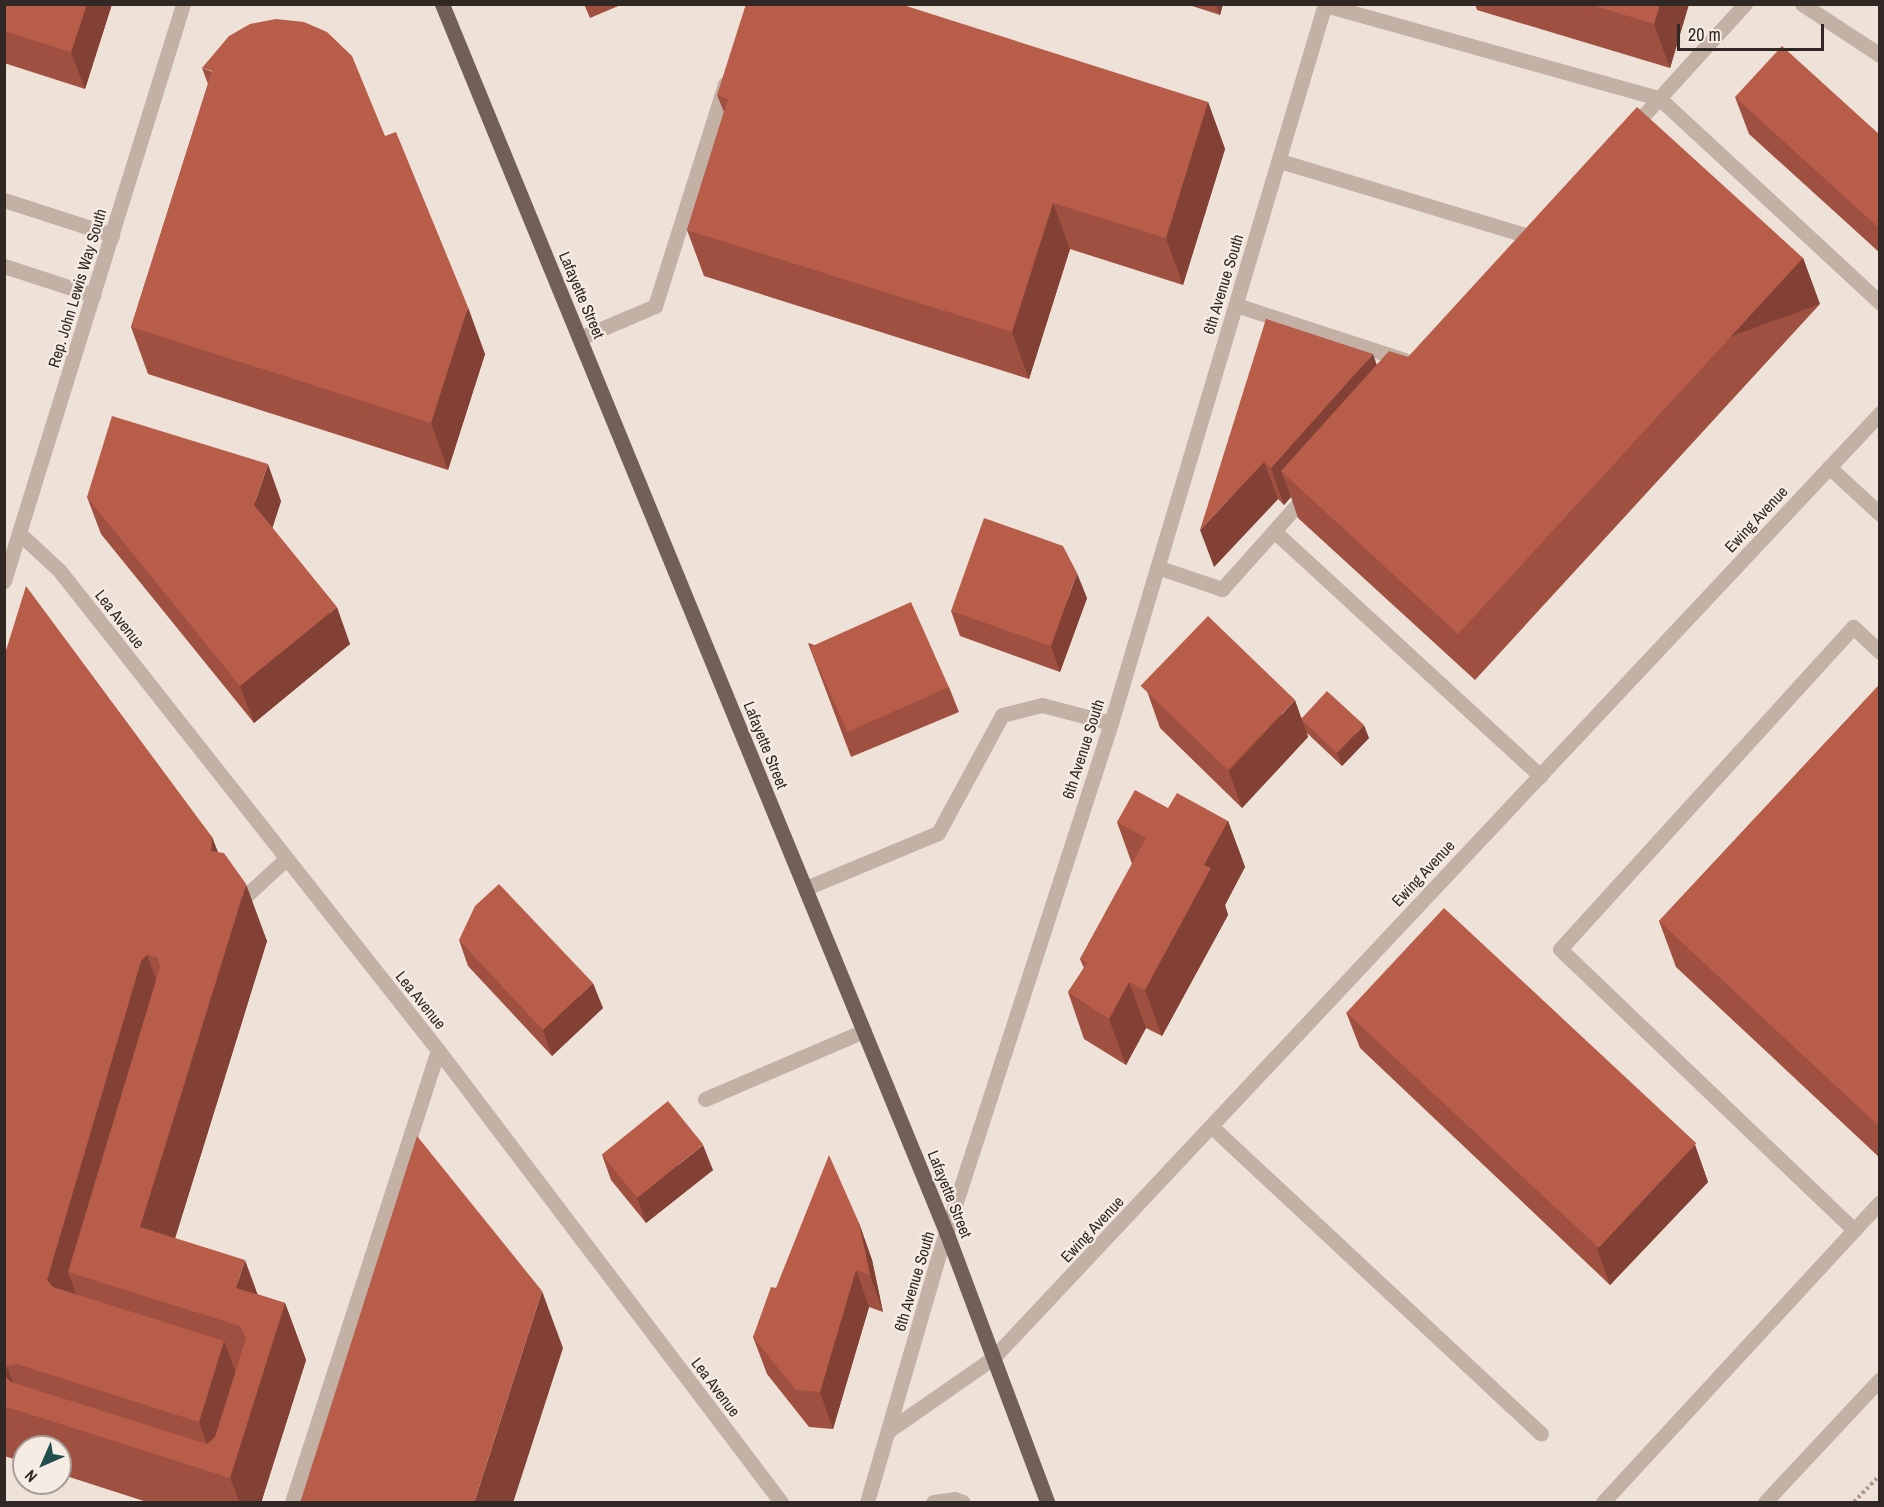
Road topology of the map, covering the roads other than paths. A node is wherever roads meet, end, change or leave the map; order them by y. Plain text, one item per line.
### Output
1 (183, 4) edge
2 (1745, 4) edge
3 (1802, 4) edge
4 (1325, 5) edge
5 (439, 7) edge
6 (1880, 56) edge
7 (729, 72) edge
8 (1659, 98) junction
9 (1620, 142) edge
10 (1280, 161) junction
11 (4, 200) edge
12 (112, 235) junction
13 (1520, 255) edge
14 (4, 266) edge
15 (93, 295) junction
16 (1880, 303) edge
17 (1236, 305) junction
18 (580, 338) junction
19 (1422, 366) edge
20 (1880, 413) edge
21 (1829, 467) junction
22 (1321, 479) edge
23 (1880, 514) edge
24 (1274, 531) junction
25 (19, 533) junction
26 (1156, 567) junction
27 (4, 581) edge
28 (1880, 652) edge
29 (1111, 723) junction
30 (1540, 776) junction
31 (286, 859) junction
32 (806, 888) junction
33 (239, 902) edge
34 (864, 1031) junction
35 (438, 1050) junction
36 (705, 1099) dead end
37 (1211, 1126) junction
38 (1880, 1202) edge
39 (1854, 1230) junction
40 (947, 1234) junction
41 (993, 1358) junction
42 (1880, 1379) edge
43 (888, 1431) junction
44 (1541, 1434) dead end
45 (292, 1503) edge
46 (781, 1503) edge
47 (867, 1503) edge
48 (933, 1503) edge
49 (963, 1503) edge
50 (1047, 1503) edge
51 (1603, 1503) edge
52 (1765, 1503) edge

1 - 12 street, Rep. John Lewis Way South
2 - 8 street
3 - 6 street
4 - 8 street
4 - 10 street, 6th Avenue South
5 - 18 main road, Lafayette Street
7 - 18 street
8 - 9 street
8 - 16 street
10 - 13 street
10 - 17 street, 6th Avenue South
11 - 12 street
12 - 15 street, Rep. John Lewis Way South
14 - 15 street
15 - 25 street, Rep. John Lewis Way South
17 - 19 street
17 - 26 street, 6th Avenue South
18 - 32 main road, Lafayette Street
20 - 21 street, Ewing Avenue
21 - 23 street
21 - 30 street, Ewing Avenue
22 - 24 street
24 - 26 street
24 - 30 street
25 - 27 street, Rep. John Lewis Way South
25 - 31 street, Lea Avenue
26 - 29 street, 6th Avenue South
28 - 39 street
29 - 32 street
29 - 40 street, 6th Avenue South
30 - 37 street, Ewing Avenue
31 - 33 street
31 - 35 street, Lea Avenue
32 - 34 main road, Lafayette Street
34 - 36 street
34 - 40 main road, Lafayette Street
35 - 45 street
35 - 46 street, Lea Avenue
37 - 41 street, Ewing Avenue
37 - 44 street
38 - 39 street
39 - 51 street
40 - 41 main road, Lafayette Street
40 - 43 street, 6th Avenue South
41 - 43 street, Ewing Avenue
41 - 50 main road, Lafayette Street
42 - 52 street
43 - 47 street, 6th Avenue South
48 - 49 street

